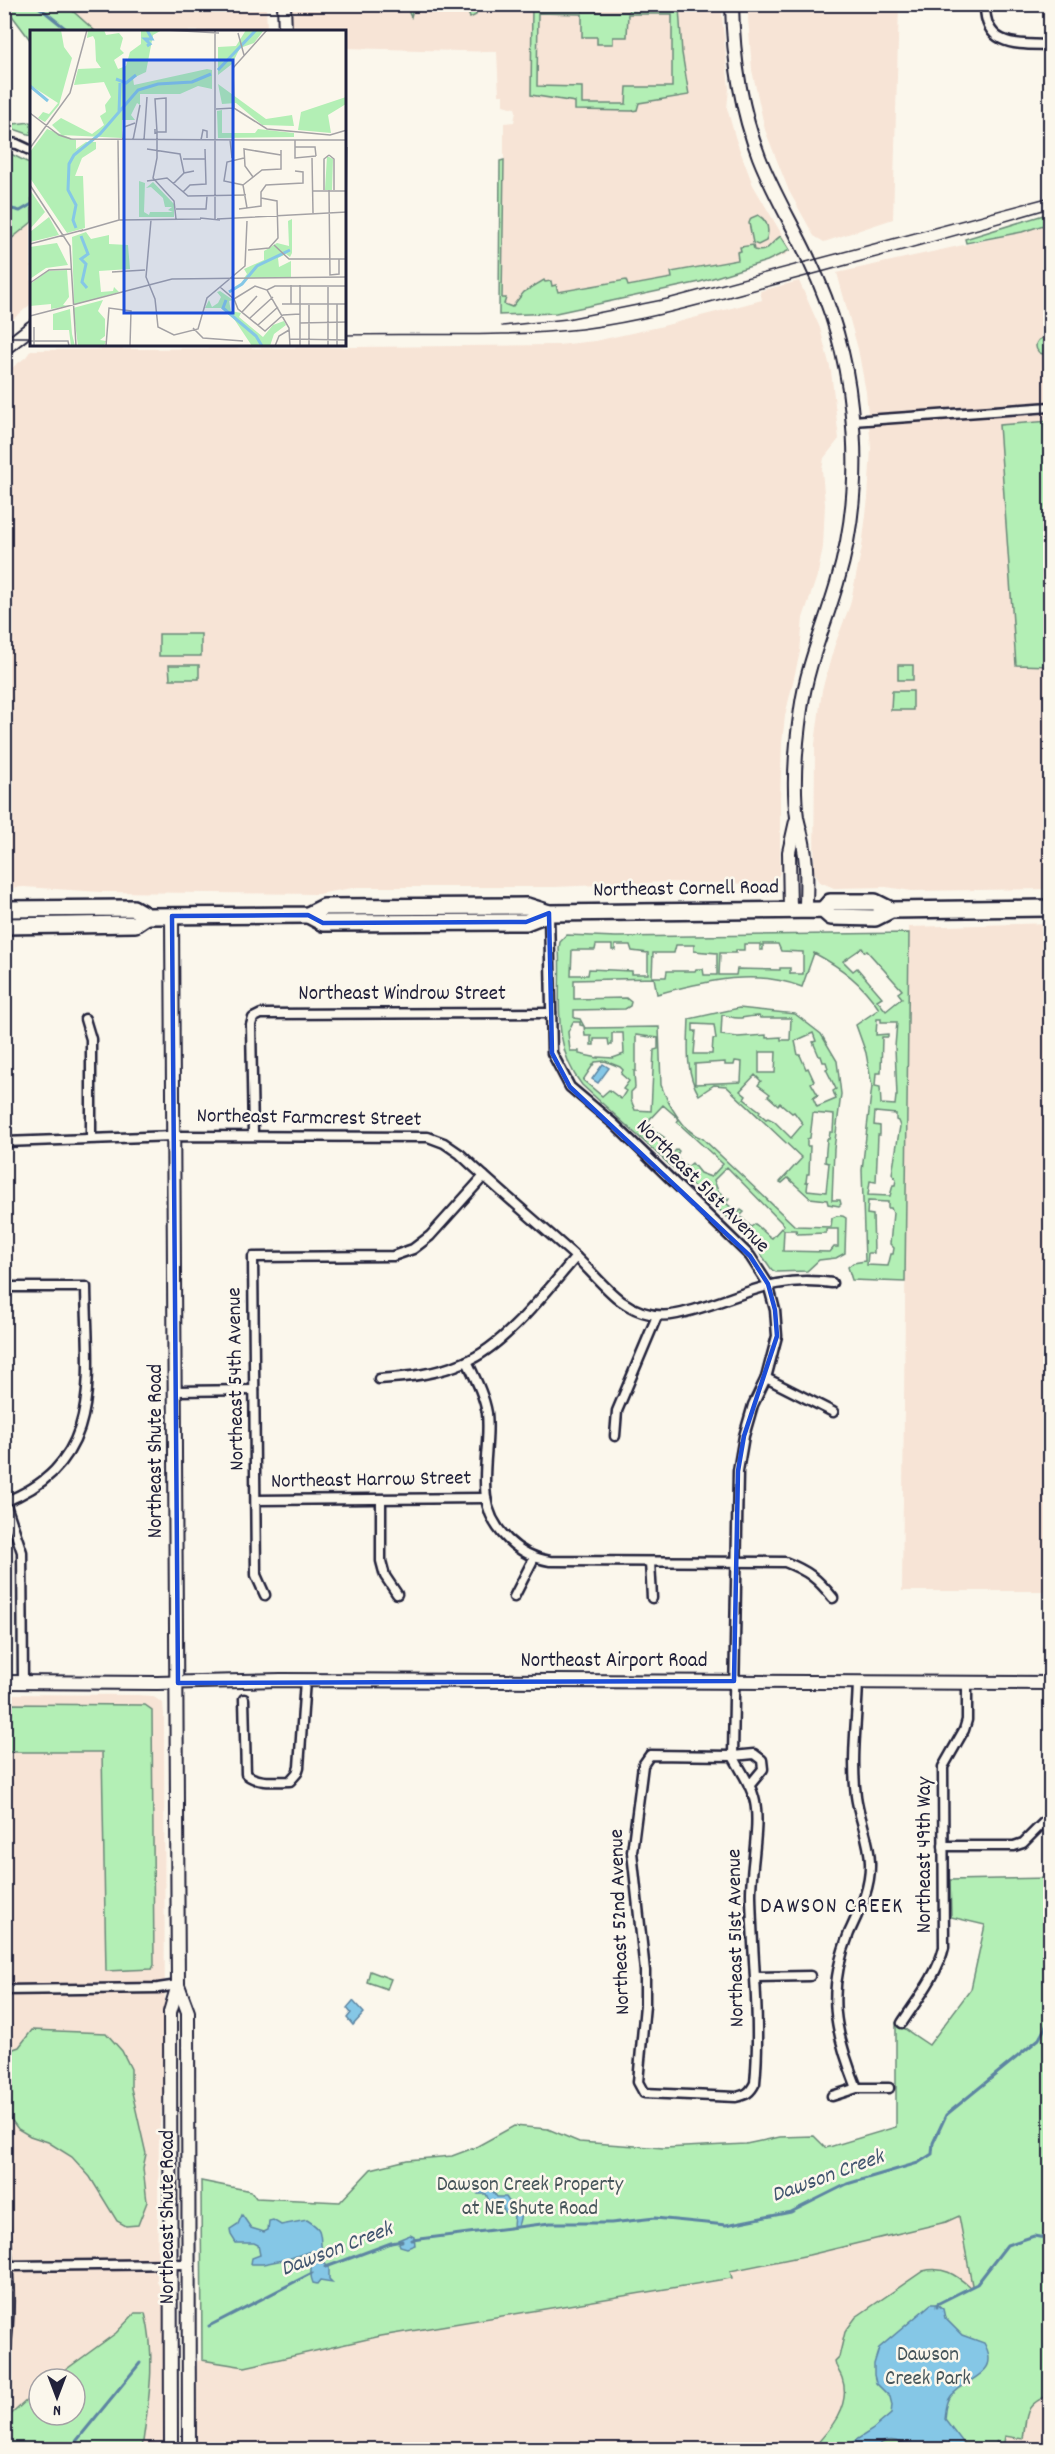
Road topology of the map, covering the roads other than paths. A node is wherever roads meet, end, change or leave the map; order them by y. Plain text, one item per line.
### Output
1 (284, 4) edge
2 (732, 4) edge
3 (985, 4) edge
4 (285, 30) edge
5 (1050, 45) edge
6 (4, 142) edge
7 (30, 150) edge
8 (30, 329) edge
9 (4, 349) edge
10 (1050, 407) edge
11 (853, 421) junction
12 (797, 817) junction
13 (1050, 908) edge
14 (4, 909) edge
15 (790, 910) junction
16 (806, 910) junction
17 (549, 913) junction
18 (147, 916) junction
19 (172, 916) junction
20 (4, 926) edge
21 (551, 1013) junction
22 (85, 1019) dead end
23 (253, 1135) junction
24 (174, 1136) junction
25 (92, 1137) junction
26 (4, 1142) edge
27 (484, 1176) junction
28 (576, 1257) junction
29 (832, 1283) dead end
30 (768, 1284) junction
31 (4, 1287) edge
32 (657, 1316) junction
33 (467, 1361) junction
34 (766, 1378) junction
35 (379, 1379) dead end
36 (254, 1390) junction
37 (176, 1391) junction
38 (833, 1412) dead end
39 (615, 1436) dead end
40 (486, 1498) junction
41 (256, 1500) junction
42 (381, 1500) junction
43 (5, 1502) edge
44 (534, 1558) junction
45 (650, 1562) junction
46 (735, 1562) junction
47 (397, 1594) dead end
48 (265, 1595) dead end
49 (514, 1597) dead end
50 (652, 1598) dead end
51 (833, 1598) dead end
52 (304, 1680) junction
53 (4, 1682) edge
54 (734, 1682) junction
55 (858, 1682) junction
56 (23, 1683) junction
57 (178, 1683) junction
58 (967, 1683) junction
59 (1050, 1683) edge
60 (244, 1699) dead end
61 (733, 1756) junction
62 (749, 1786) junction
63 (1050, 1816) edge
64 (943, 1846) junction
65 (810, 1976) dead end
66 (756, 1977) junction
67 (178, 1985) junction
68 (4, 1990) edge
69 (902, 2024) dead end
70 (857, 2088) junction
71 (889, 2088) dead end
72 (752, 2091) joint
73 (832, 2096) dead end
74 (4, 2220) edge
75 (170, 2264) junction
76 (188, 2264) junction
77 (8, 2266) junction
78 (4, 2358) edge
79 (171, 2450) edge
80 (189, 2450) edge

1 - 4 street
2 - 11 street
3 - 5 street
6 - 7 street
8 - 9 street
10 - 11 street
11 - 12 street
12 - 15 street
12 - 16 street
13 - 16 highway, Northeast Cornell Road
14 - 18 highway, Northeast Cornell Road
15 - 16 highway, Northeast Cornell Road
15 - 17 highway, Northeast Cornell Road
17 - 19 highway, Northeast Cornell Road
17 - 21 street, Northeast 51st Avenue
18 - 19 highway, Northeast Cornell Road
18 - 20 highway, Northeast Cornell Road
19 - 24 street, Northeast Shute Road
21 - 23 street, Northeast Windrow Street
21 - 30 street, Northeast 51st Avenue
22 - 25 street
23 - 24 street, Northeast Farmcrest Street
23 - 27 street, Northeast Farmcrest Street
24 - 25 street, Northeast Farmcrest Street
24 - 37 street, Northeast Shute Road
25 - 26 street, Northeast Farmcrest Street
27 - 28 street, Northeast Farmcrest Street
27 - 36 street, Northeast 54th Avenue
28 - 32 street, Northeast Farmcrest Street
28 - 33 street
29 - 30 street
30 - 32 street
30 - 34 street, Northeast 51st Avenue
31 - 43 street
32 - 39 street
33 - 35 street
33 - 40 street
34 - 38 street
34 - 46 street, Northeast 51st Avenue
36 - 37 street
36 - 41 street, Northeast 54th Avenue
37 - 57 street, Northeast Shute Road
40 - 42 street, Northeast Harrow Street
40 - 44 street
41 - 42 street, Northeast Harrow Street
41 - 48 street, Northeast 54th Avenue
42 - 47 street
43 - 56 street
44 - 45 street
44 - 49 street
45 - 46 street
45 - 50 street
46 - 51 street
46 - 54 street, Northeast 51st Avenue
52 - 54 street, Northeast Airport Road
52 - 57 street, Northeast Airport Road
52 - 60 street
53 - 56 street, Northeast Airport Road
54 - 55 street, Northeast Airport Road
54 - 61 street, Northeast 51st Avenue
55 - 58 street, Northeast Airport Road
55 - 70 street
56 - 57 street, Northeast Airport Road
57 - 67 street, Northeast Shute Road
58 - 59 street, Northeast Airport Road
58 - 64 street, Northeast 49th Way
61 - 62 street, Northeast 51st Avenue
61 - 62 street
61 - 72 street, Northeast 52nd Avenue
62 - 66 street, Northeast 51st Avenue
63 - 64 street
64 - 69 street, Northeast 49th Way
65 - 66 street
66 - 72 street, Northeast 51st Avenue
67 - 68 street
67 - 75 street, Northeast Shute Road
67 - 76 street, Northeast Shute Road
70 - 71 street
70 - 73 street
74 - 77 street
75 - 76 street
75 - 77 street
75 - 79 street, Northeast Shute Road
76 - 80 street, Northeast Shute Road
77 - 78 street

